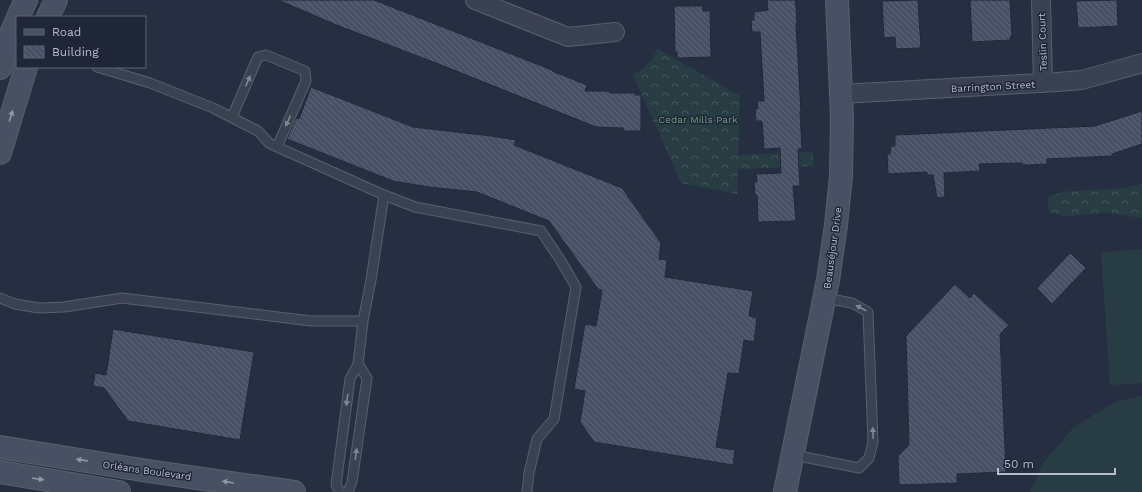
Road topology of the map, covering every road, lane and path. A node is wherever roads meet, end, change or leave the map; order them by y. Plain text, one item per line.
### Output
1 (26, 0) edge
2 (56, 0) edge
3 (475, 0) edge
4 (837, 0) edge
5 (1041, 0) edge
6 (18, 16) edge
7 (48, 16) edge
8 (13, 26) edge
9 (615, 32) dead end
10 (1142, 63) edge
11 (0, 68) edge
12 (26, 68) edge
13 (100, 68) edge
14 (1043, 83) junction
15 (841, 94) junction
16 (232, 117) junction
17 (277, 147) junction
18 (0, 153) edge
19 (384, 195) junction
20 (0, 298) edge
21 (825, 298) junction
22 (363, 321) junction
23 (358, 364) junction
24 (0, 447) edge
25 (794, 456) junction
26 (0, 472) edge
27 (119, 492) edge
28 (294, 492) edge
29 (340, 492) edge
30 (348, 492) edge
31 (527, 492) edge
32 (785, 492) edge

1 - 6 main road
2 - 7 main road
3 - 9 street
4 - 15 main road, Beauséjour Drive
5 - 14 street, Teslin Court
8 - 11 main road
10 - 14 street, Barrington Street
18 -> 12 main road
13 - 16 lane
14 - 15 street, Barrington Street
15 - 21 main road, Beauséjour Drive
16 - 17 lane
16 -> 17 lane
17 - 19 lane
19 - 22 lane
19 - 31 lane
20 - 22 lane
21 - 25 main road, Beauséjour Drive
25 -> 21 lane
22 - 23 lane
23 -> 29 lane
30 -> 23 lane
28 -> 24 main road, Orléans Boulevard
25 - 32 main road, Beauséjour Drive
26 -> 27 main road

